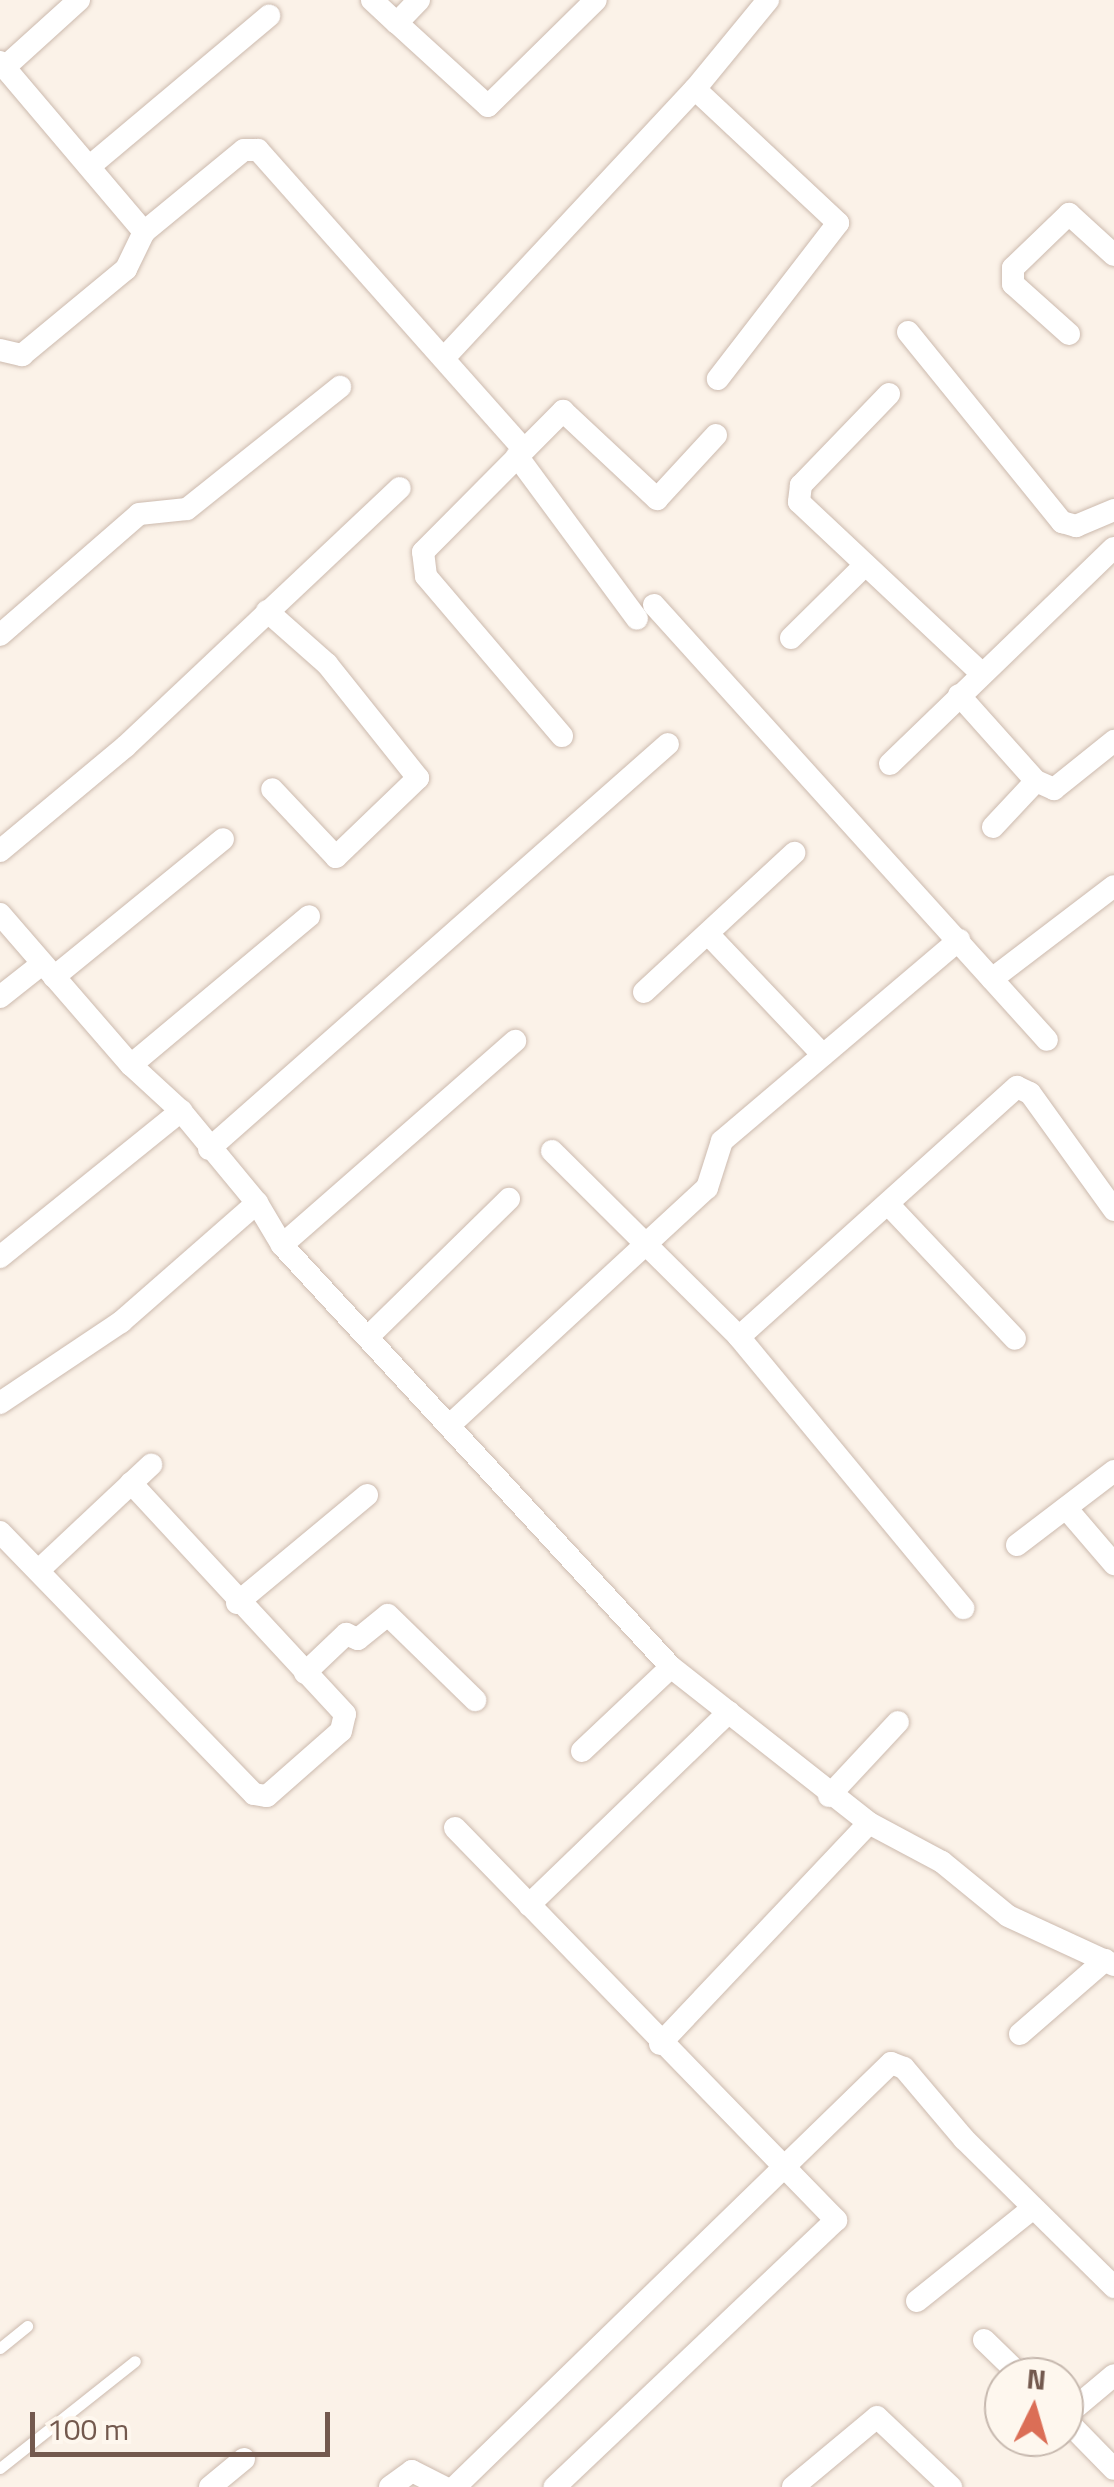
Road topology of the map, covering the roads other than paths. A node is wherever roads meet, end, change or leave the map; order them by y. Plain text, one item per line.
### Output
1 (79, 0) edge
2 (372, 0) edge
3 (419, 0) edge
4 (596, 0) edge
5 (768, 0) edge
6 (269, 16) dead end
7 (397, 22) junction
8 (2, 64) edge
9 (696, 89) junction
10 (90, 166) junction
11 (144, 232) junction
12 (1114, 255) edge
13 (908, 332) dead end
14 (1070, 334) dead end
15 (0, 350) edge
16 (444, 358) junction
17 (718, 379) dead end
18 (340, 387) dead end
19 (890, 394) dead end
20 (716, 435) dead end
21 (520, 452) junction
22 (400, 488) dead end
23 (1114, 510) edge
24 (1114, 548) edge
25 (863, 567) junction
26 (266, 611) junction
27 (0, 635) edge
28 (790, 638) dead end
29 (981, 673) junction
30 (959, 695) junction
31 (562, 736) dead end
32 (1114, 741) edge
33 (668, 744) dead end
34 (890, 764) dead end
35 (1036, 781) junction
36 (272, 790) dead end
37 (992, 828) dead end
38 (223, 839) dead end
39 (0, 851) edge
40 (794, 853) dead end
41 (1114, 886) edge
42 (0, 915) edge
43 (309, 916) dead end
44 (710, 936) junction
45 (959, 940) junction
46 (48, 970) junction
47 (992, 979) junction
48 (644, 992) dead end
49 (0, 996) edge
50 (1048, 1040) dead end
51 (515, 1041) dead end
52 (823, 1056) junction
53 (131, 1065) junction
54 (181, 1111) junction
55 (209, 1149) junction
56 (552, 1152) dead end
57 (508, 1199) dead end
58 (256, 1202) junction
59 (888, 1204) junction
60 (1114, 1210) edge
61 (649, 1240) junction
62 (282, 1245) junction
63 (0, 1257) edge
64 (369, 1336) junction
65 (739, 1337) junction
66 (1014, 1339) dead end
67 (0, 1404) edge
68 (452, 1423) junction
69 (151, 1465) dead end
70 (1114, 1471) edge
71 (131, 1483) junction
72 (368, 1495) dead end
73 (1066, 1508) junction
74 (0, 1532) edge
75 (1018, 1545) dead end
76 (1114, 1564) edge
77 (38, 1570) junction
78 (236, 1603) junction
79 (964, 1608) dead end
80 (670, 1667) junction
81 (306, 1672) junction
82 (476, 1700) dead end
83 (729, 1712) junction
84 (898, 1722) dead end
85 (582, 1751) dead end
86 (829, 1796) junction
87 (869, 1822) junction
88 (455, 1828) dead end
89 (529, 1905) junction
90 (1110, 1962) edge
91 (1020, 2034) dead end
92 (660, 2044) junction
93 (781, 2166) junction
94 (1032, 2208) junction
95 (1114, 2287) edge
96 (918, 2300) dead end
97 (27, 2326) dead end
98 (984, 2340) dead end
99 (0, 2348) edge
100 (1001, 2357) edge
101 (135, 2360) dead end
102 (1114, 2375) edge
103 (1084, 2400) edge
104 (1084, 2438) edge
105 (244, 2460) dead end
106 (0, 2468) edge
107 (1114, 2469) edge
108 (210, 2487) edge
109 (390, 2487) edge
110 (444, 2487) edge
111 (455, 2487) edge
112 (554, 2487) edge
113 (793, 2487) edge
114 (951, 2487) edge

1 - 8 street
2 - 7 street
3 - 7 street
4 - 7 street
5 - 9 street
6 - 10 street
8 - 10 street
9 - 16 street
9 - 17 street
10 - 11 street
11 - 15 street
11 - 16 street
12 - 14 street
13 - 23 street
16 - 21 street
18 - 27 street
19 - 25 street
20 - 21 street
21 - 31 street
21 - 45 street
22 - 26 street
24 - 29 street
25 - 28 street
25 - 29 street
26 - 36 street
26 - 39 street
29 - 30 street
30 - 34 street
30 - 35 street
32 - 35 street
33 - 55 street
35 - 37 street
38 - 46 street
40 - 44 street
41 - 47 street
42 - 46 street
43 - 53 street
44 - 48 street
44 - 52 street
45 - 47 street
45 - 52 street
46 - 49 street
46 - 53 street
47 - 50 street
51 - 62 street
52 - 61 street
53 - 54 street
54 - 55 street
54 - 63 street
55 - 58 street
56 - 61 street
57 - 64 street
58 - 62 street
58 - 67 street
59 - 60 street
59 - 65 street
59 - 66 street
61 - 65 street
61 - 68 street
62 - 64 street
64 - 68 street
65 - 79 street
68 - 80 street
69 - 71 street
70 - 73 street
71 - 77 street
71 - 78 street
72 - 78 street
73 - 75 street
73 - 76 street
74 - 77 street
77 - 81 street
78 - 81 street
80 - 83 street
80 - 85 street
81 - 82 street
83 - 86 street
83 - 89 street
84 - 86 street
86 - 87 street
87 - 90 street
87 - 92 street
88 - 89 street
89 - 92 street
90 - 91 street
92 - 93 street
93 - 94 street
93 - 111 street
93 - 112 street
94 - 95 street
94 - 96 street
97 - 99 lane
98 - 100 street
101 - 106 lane
102 - 103 street
104 - 107 street
105 - 108 street
109 - 110 street
113 - 114 street

